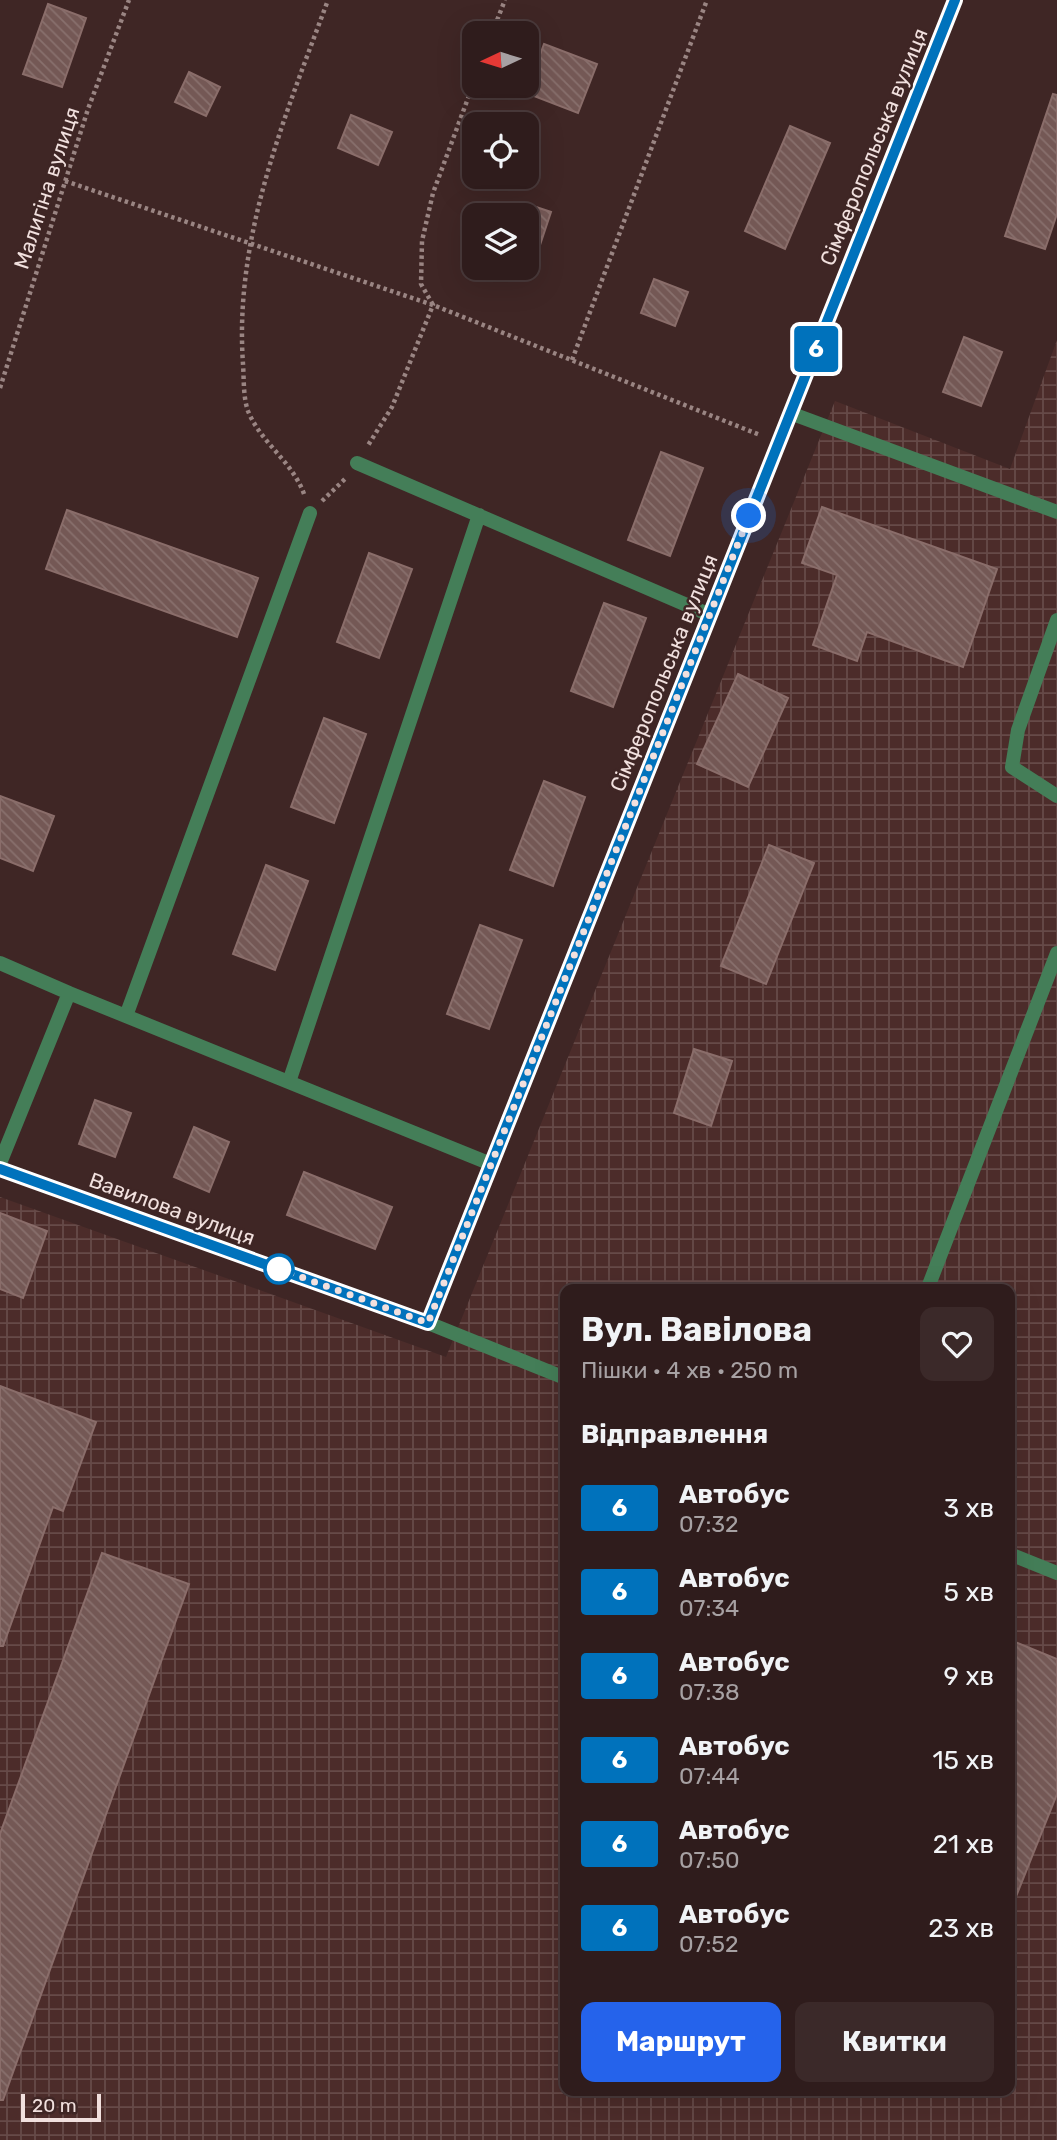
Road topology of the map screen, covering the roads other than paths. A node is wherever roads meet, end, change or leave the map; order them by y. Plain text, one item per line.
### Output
1 (955, 0) edge
2 (790, 413) junction
3 (356, 463) road end
4 (1057, 512) edge
5 (310, 513) road end
6 (479, 515) junction
7 (710, 615) junction
8 (1057, 620) edge
9 (1057, 796) edge
10 (1057, 953) edge
11 (0, 963) edge
12 (69, 993) junction
13 (126, 1016) junction
14 (289, 1082) junction
15 (0, 1163) edge
16 (491, 1164) junction
17 (0, 1169) edge
18 (929, 1284) edge
19 (428, 1323) junction
20 (560, 1376) edge
21 (1015, 1556) edge
22 (1057, 1573) edge

1 - 2 street, Сімферопольська вулиця
2 - 4 street
2 - 7 street, Сімферопольська вулиця
3 - 6 street
5 - 13 street
6 - 7 street
6 - 14 street
7 - 16 street, Сімферопольська вулиця
8 - 9 street
10 - 18 street
11 - 12 street
12 - 13 street
12 - 15 street
13 - 14 street
14 - 16 street
16 - 19 street, Сімферопольська вулиця
17 - 19 street, Вавилова вулиця
19 - 20 street, Вавилова вулиця
21 - 22 street

